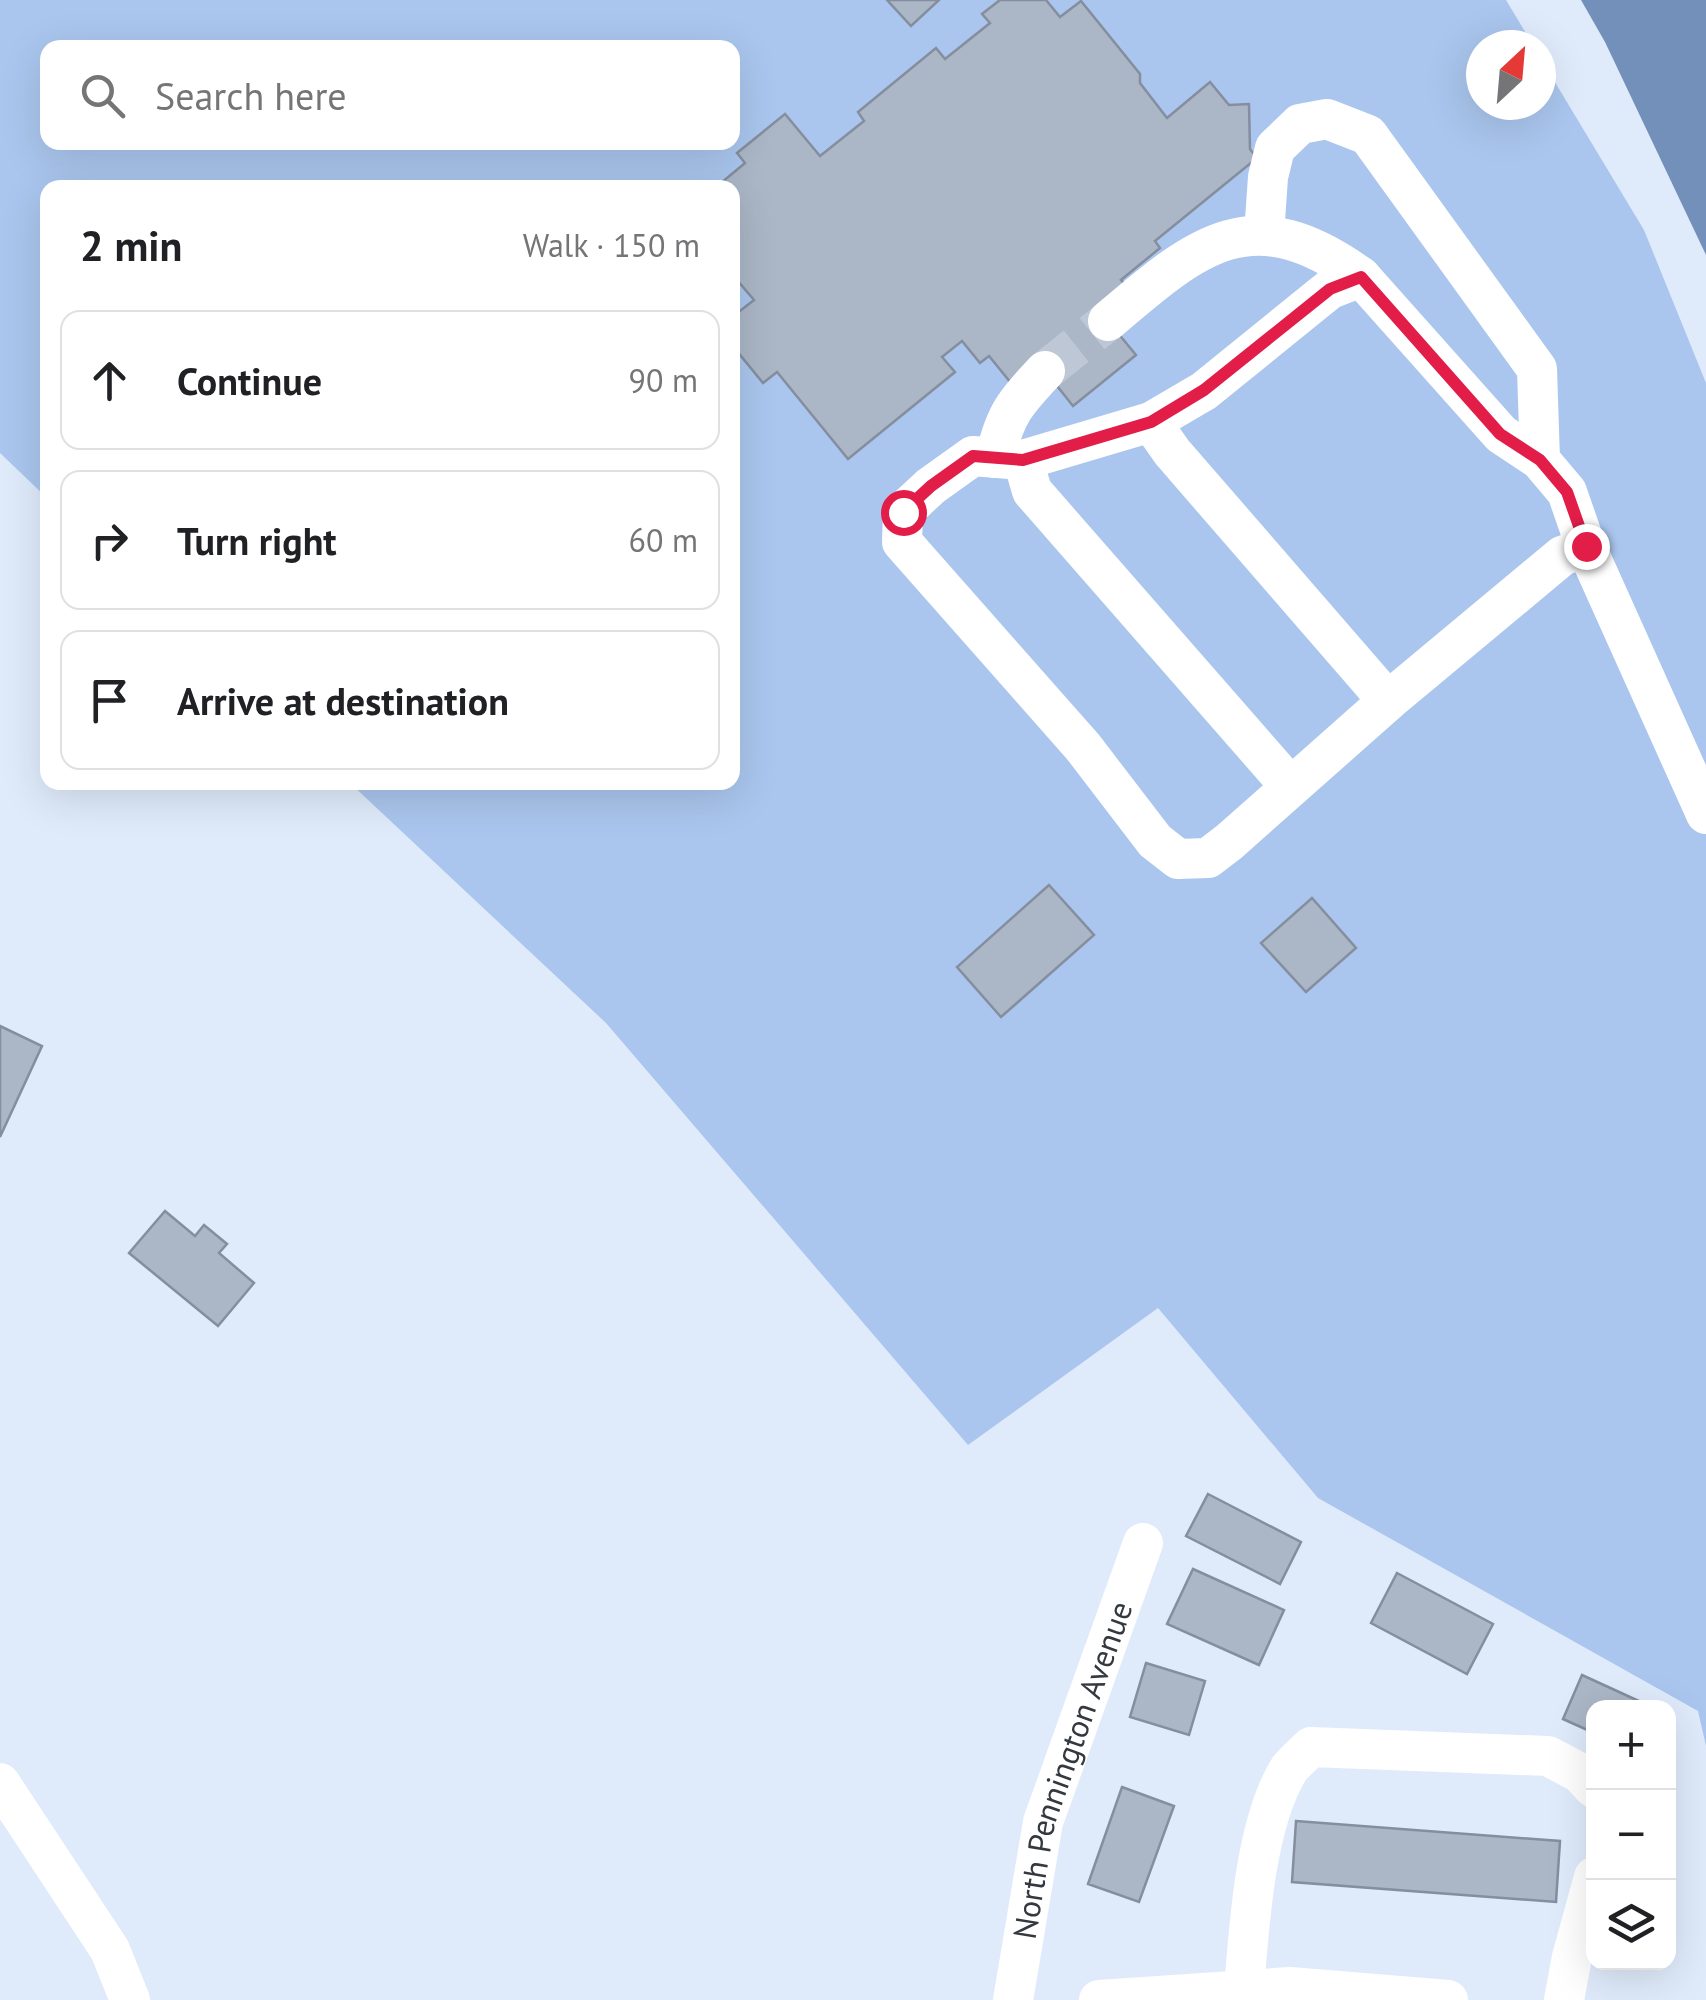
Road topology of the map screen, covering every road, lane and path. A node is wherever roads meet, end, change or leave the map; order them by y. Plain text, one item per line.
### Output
1 (1264, 235) junction
2 (1361, 277) junction
3 (1108, 321) tunnel mouth
4 (1045, 372) tunnel mouth
5 (1151, 422) junction
6 (1009, 459) junction
7 (1540, 460) junction
8 (1586, 546) junction
9 (1388, 700) junction
10 (1290, 786) junction
11 (1706, 814) edge
12 (1143, 1542) dead end
13 (1586, 1779) edge
14 (0, 1783) edge
15 (1593, 1880) edge
16 (1244, 1990) junction
17 (130, 2000) edge
18 (1014, 2000) edge
19 (1098, 2000) edge
20 (1448, 2000) edge
21 (1564, 2000) edge

1 - 2 street
1 - 3 street
1 - 7 street
2 - 5 street
2 - 7 street
4 - 6 street
5 - 6 street
5 - 9 street
6 - 10 street
6 - 10 street
7 - 8 street
8 - 9 street
8 - 11 street
9 - 10 street
12 - 18 street, North Pennington Avenue
13 - 16 street
14 - 17 street
15 - 21 street
16 - 19 street
16 - 20 street

